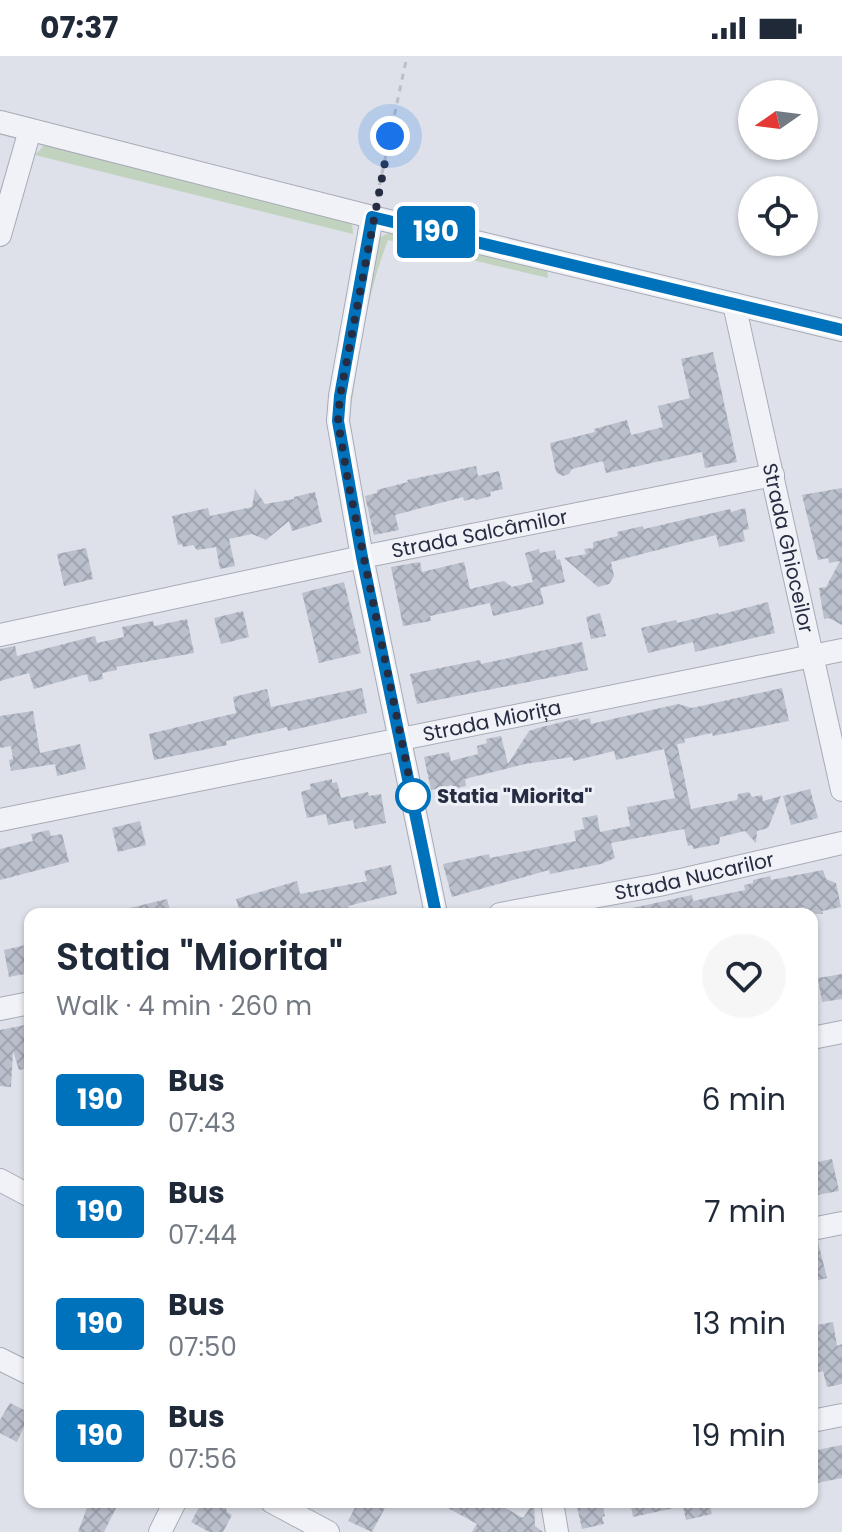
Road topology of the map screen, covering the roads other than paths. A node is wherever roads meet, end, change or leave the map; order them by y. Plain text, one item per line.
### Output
1 (0, 122) edge
2 (30, 130) junction
3 (372, 217) junction
4 (0, 235) edge
5 (734, 304) junction
6 (842, 330) edge
7 (773, 475) junction
8 (362, 557) junction
9 (0, 635) edge
10 (842, 650) edge
11 (813, 657) junction
12 (401, 739) junction
13 (842, 790) edge
14 (0, 820) edge
15 (842, 843) edge
16 (435, 908) edge
17 (533, 908) edge
18 (24, 1004) edge
19 (0, 1009) edge
20 (842, 1032) edge
21 (818, 1037) edge
22 (0, 1180) edge
23 (24, 1193) edge
24 (842, 1223) edge
25 (818, 1228) edge
26 (0, 1359) edge
27 (24, 1371) edge
28 (842, 1415) edge
29 (818, 1420) edge
30 (172, 1508) edge
31 (283, 1508) edge
32 (553, 1508) edge
33 (160, 1532) edge
34 (328, 1532) edge
35 (557, 1532) edge

1 - 2 street
2 - 3 street
2 - 4 street
3 - 5 street
3 - 8 street
5 - 6 street
5 - 7 street, Strada Ghioceilor
7 - 8 street, Strada Salcâmilor
7 - 11 street, Strada Ghioceilor
8 - 9 street, Strada Salcâmilor
8 - 12 street
10 - 11 street, Strada Miorița
11 - 12 street, Strada Miorița
11 - 13 street, Strada Ghioceilor
12 - 14 street, Strada Miorița
12 - 16 street
15 - 17 street, Strada Nucarilor
18 - 19 street
20 - 21 street
22 - 23 street
24 - 25 street
26 - 27 street
28 - 29 street
30 - 33 street
31 - 34 street
32 - 35 street

